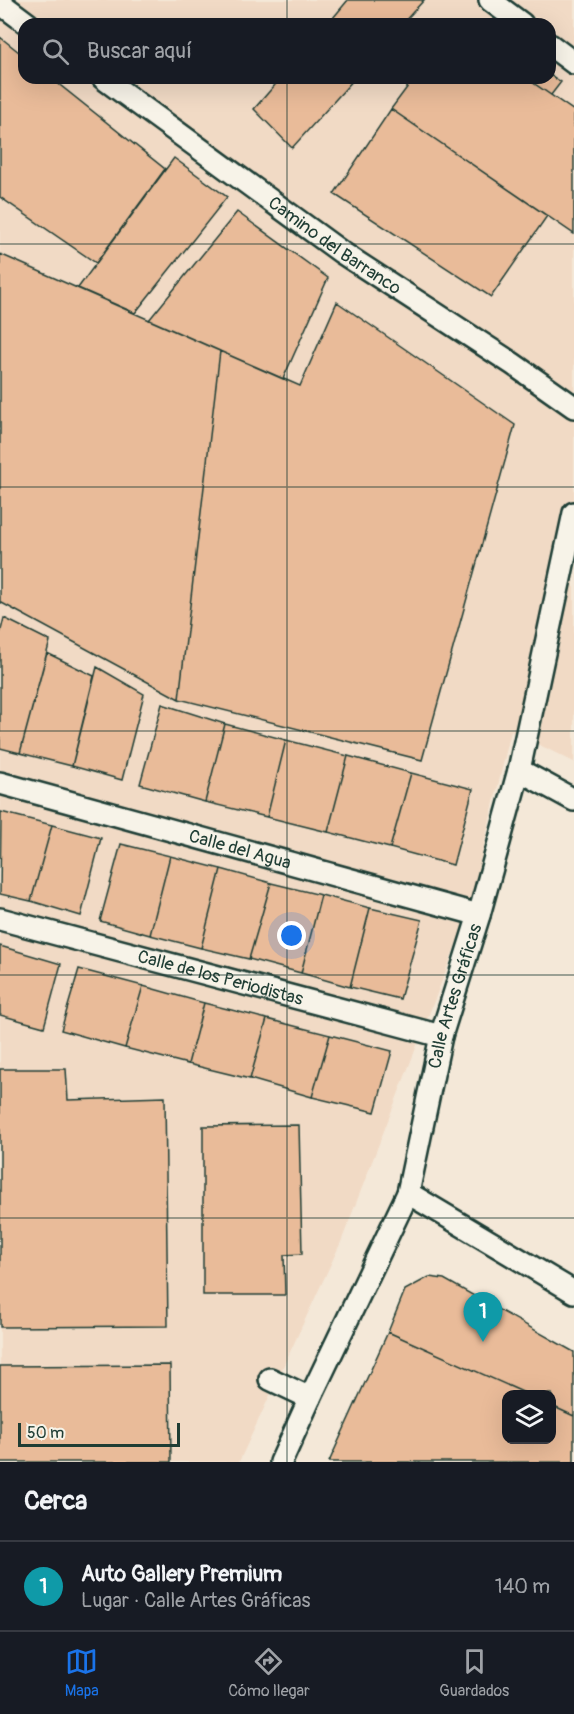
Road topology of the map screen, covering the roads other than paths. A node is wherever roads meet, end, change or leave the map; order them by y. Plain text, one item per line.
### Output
1 (0, 0) edge
2 (490, 0) edge
3 (20, 18) edge
4 (514, 18) edge
5 (556, 50) edge
6 (574, 63) edge
7 (111, 84) edge
8 (574, 406) edge
9 (574, 513) edge
10 (519, 770) junction
11 (0, 783) edge
12 (574, 800) edge
13 (479, 915) junction
14 (0, 919) edge
15 (441, 1036) junction
16 (408, 1193) junction
17 (574, 1292) edge
18 (270, 1379) dead end
19 (310, 1398) junction
20 (281, 1462) edge

1 - 3 street
2 - 4 street
5 - 6 street
7 - 8 street, Camino del Barranco
9 - 10 street, Calle Artes Gráficas
10 - 12 street
10 - 13 street, Calle Artes Gráficas
11 - 13 street, Calle del Agua
13 - 15 street, Calle Artes Gráficas
14 - 15 street, Calle de los Periodistas
15 - 16 street, Calle Artes Gráficas
16 - 17 street
16 - 19 street, Calle Artes Gráficas
18 - 19 street
19 - 20 street, Calle Artes Gráficas

